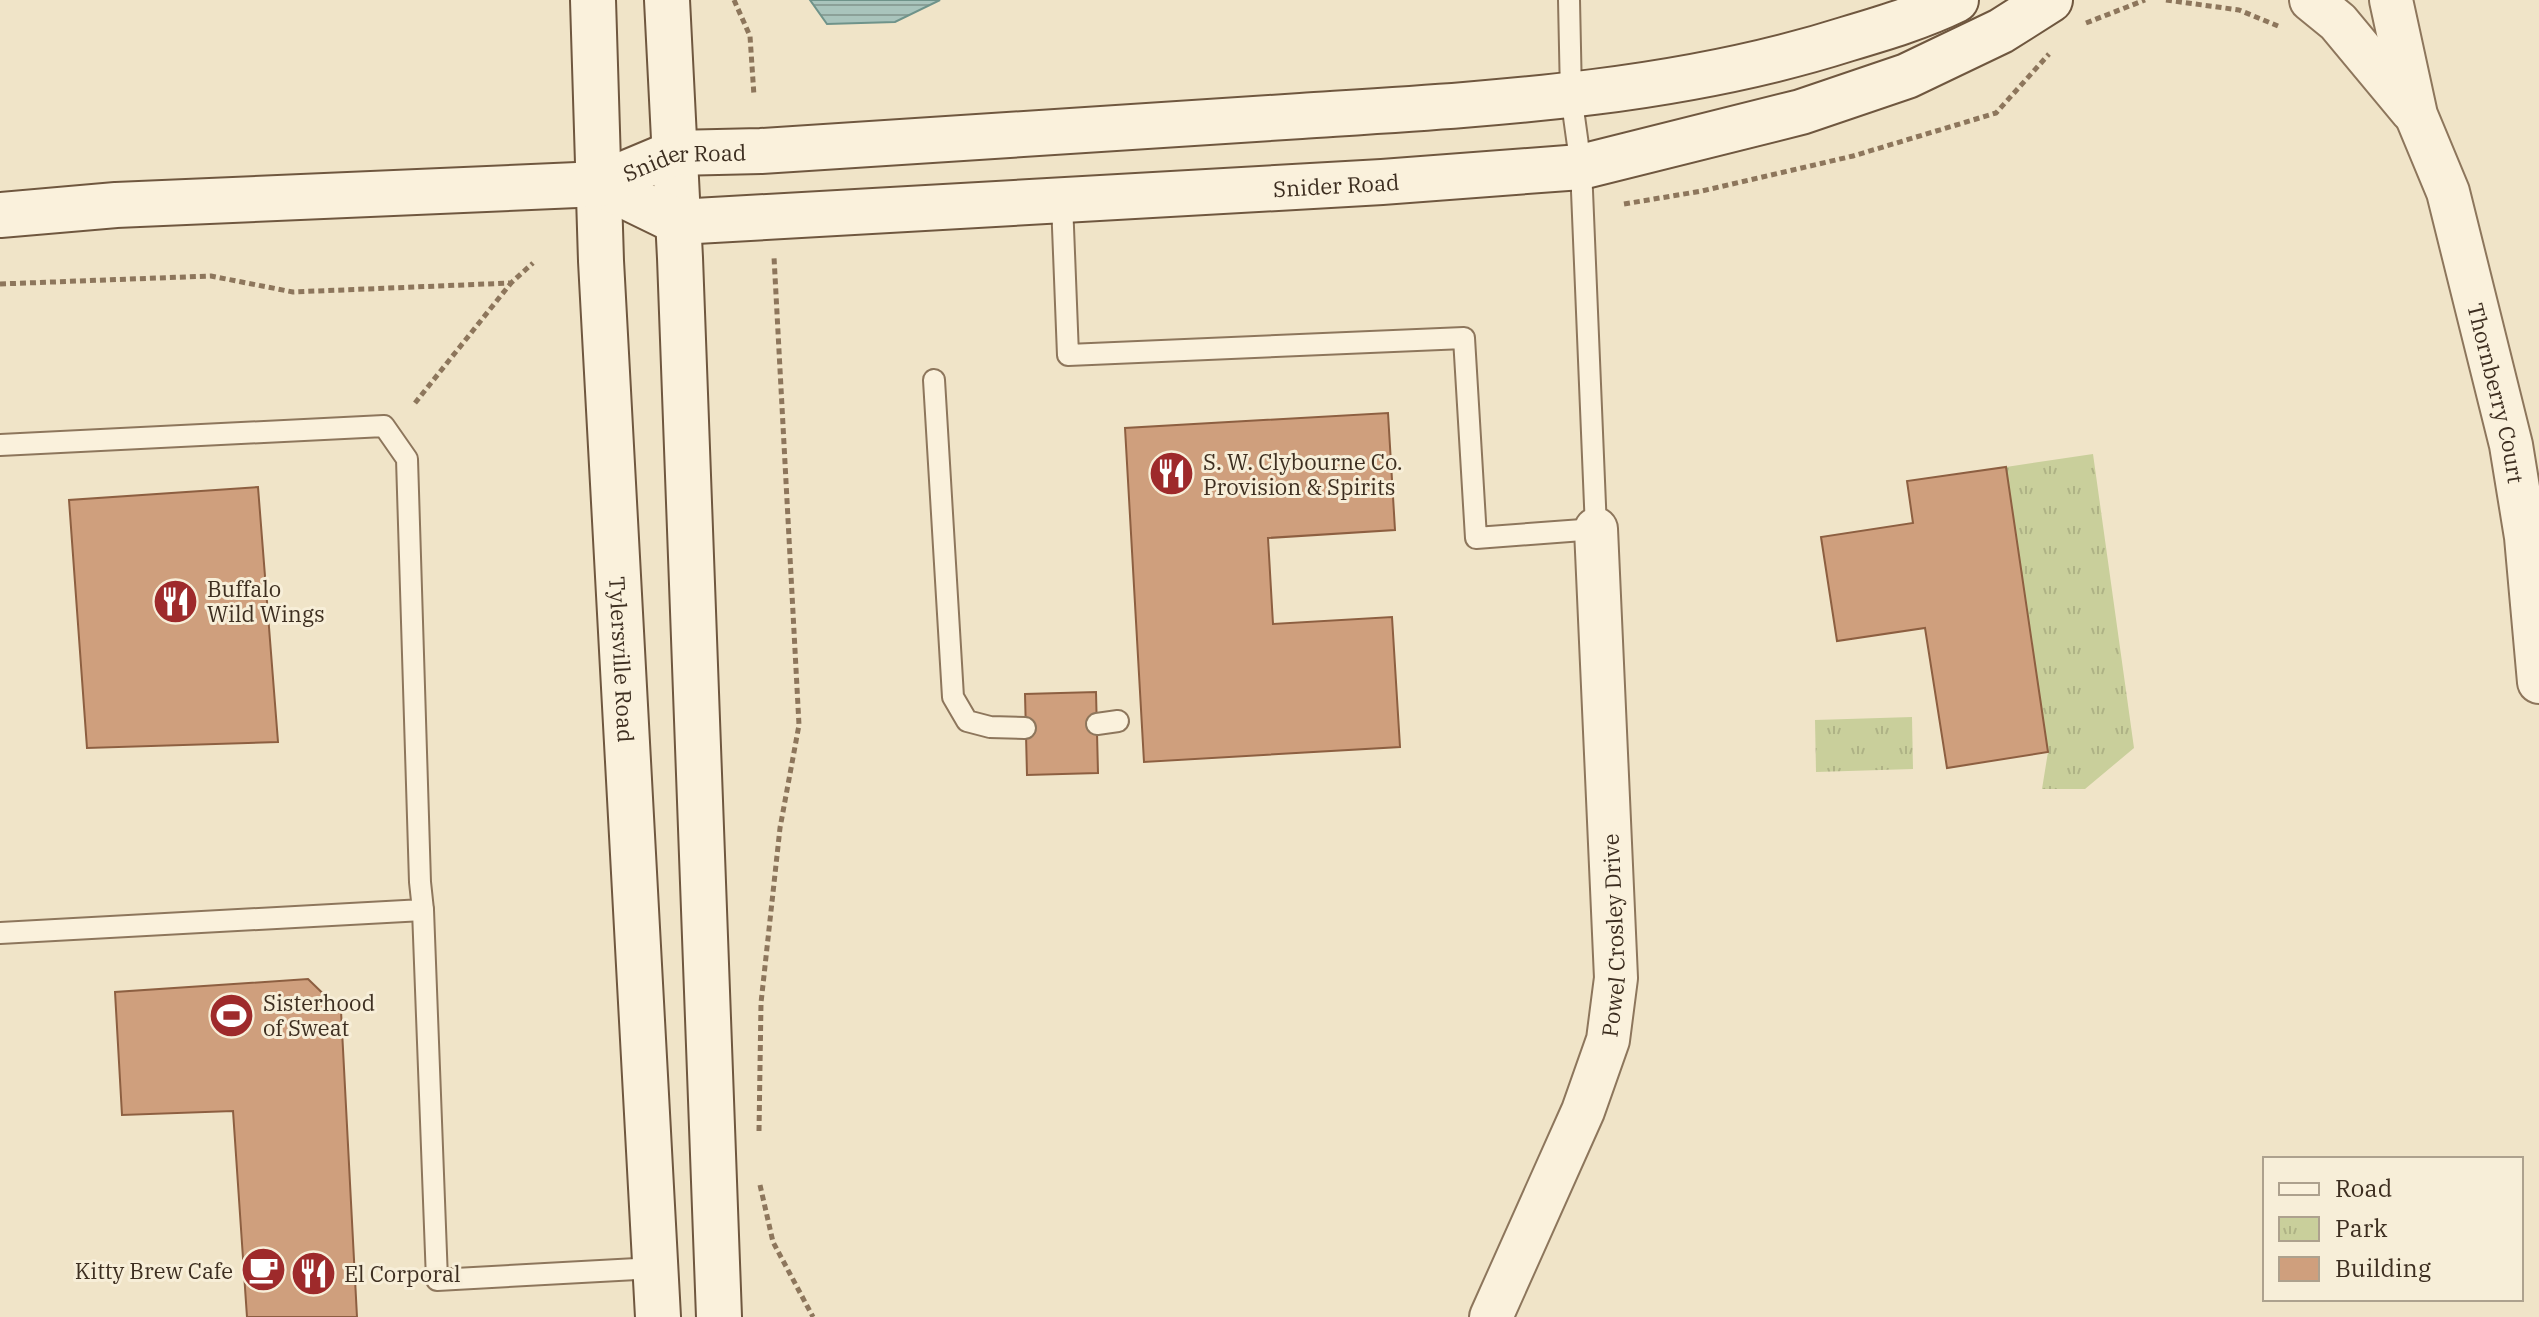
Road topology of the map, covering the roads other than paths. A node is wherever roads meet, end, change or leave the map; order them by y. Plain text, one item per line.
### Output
1 (593, 0) edge
2 (667, 0) edge
3 (1569, 0) edge
4 (1956, 0) edge
5 (2050, 0) edge
6 (2391, 0) edge
7 (2301, 16) edge
8 (1571, 95) junction
9 (2416, 115) junction
10 (674, 153) junction
11 (1581, 167) junction
12 (600, 184) junction
13 (1062, 202) junction
14 (0, 215) edge
15 (678, 222) junction
16 (934, 380) dead end
17 (0, 445) edge
18 (1596, 529) junction
19 (2539, 682) edge
20 (1118, 721) dead end
21 (1097, 724) dead end
22 (1025, 728) dead end
23 (423, 910) junction
24 (0, 933) edge
25 (655, 1268) junction
26 (658, 1317) edge
27 (719, 1317) edge
28 (1491, 1317) edge

1 - 12 street, Tylersville Road
2 - 10 street
3 - 8 lane
4 - 8 street, Snider Road
5 - 11 street, Snider Road
6 - 9 street, Thornberry Court
7 - 9 street, Thornberry Court
8 - 10 street, Snider Road
8 - 11 lane
9 - 19 street, Thornberry Court
10 - 12 street, Snider Road
10 - 15 street
11 - 13 street, Snider Road
11 - 18 lane
12 - 14 street, Snider Road
12 - 15 street, Snider Road
12 - 25 street, Tylersville Road
13 - 15 street, Snider Road
13 - 18 lane
15 - 27 street
16 - 22 lane
17 - 23 lane
18 - 28 street, Powel Crosley Drive
20 - 21 lane
23 - 24 lane
23 - 25 lane
25 - 26 street, Tylersville Road

